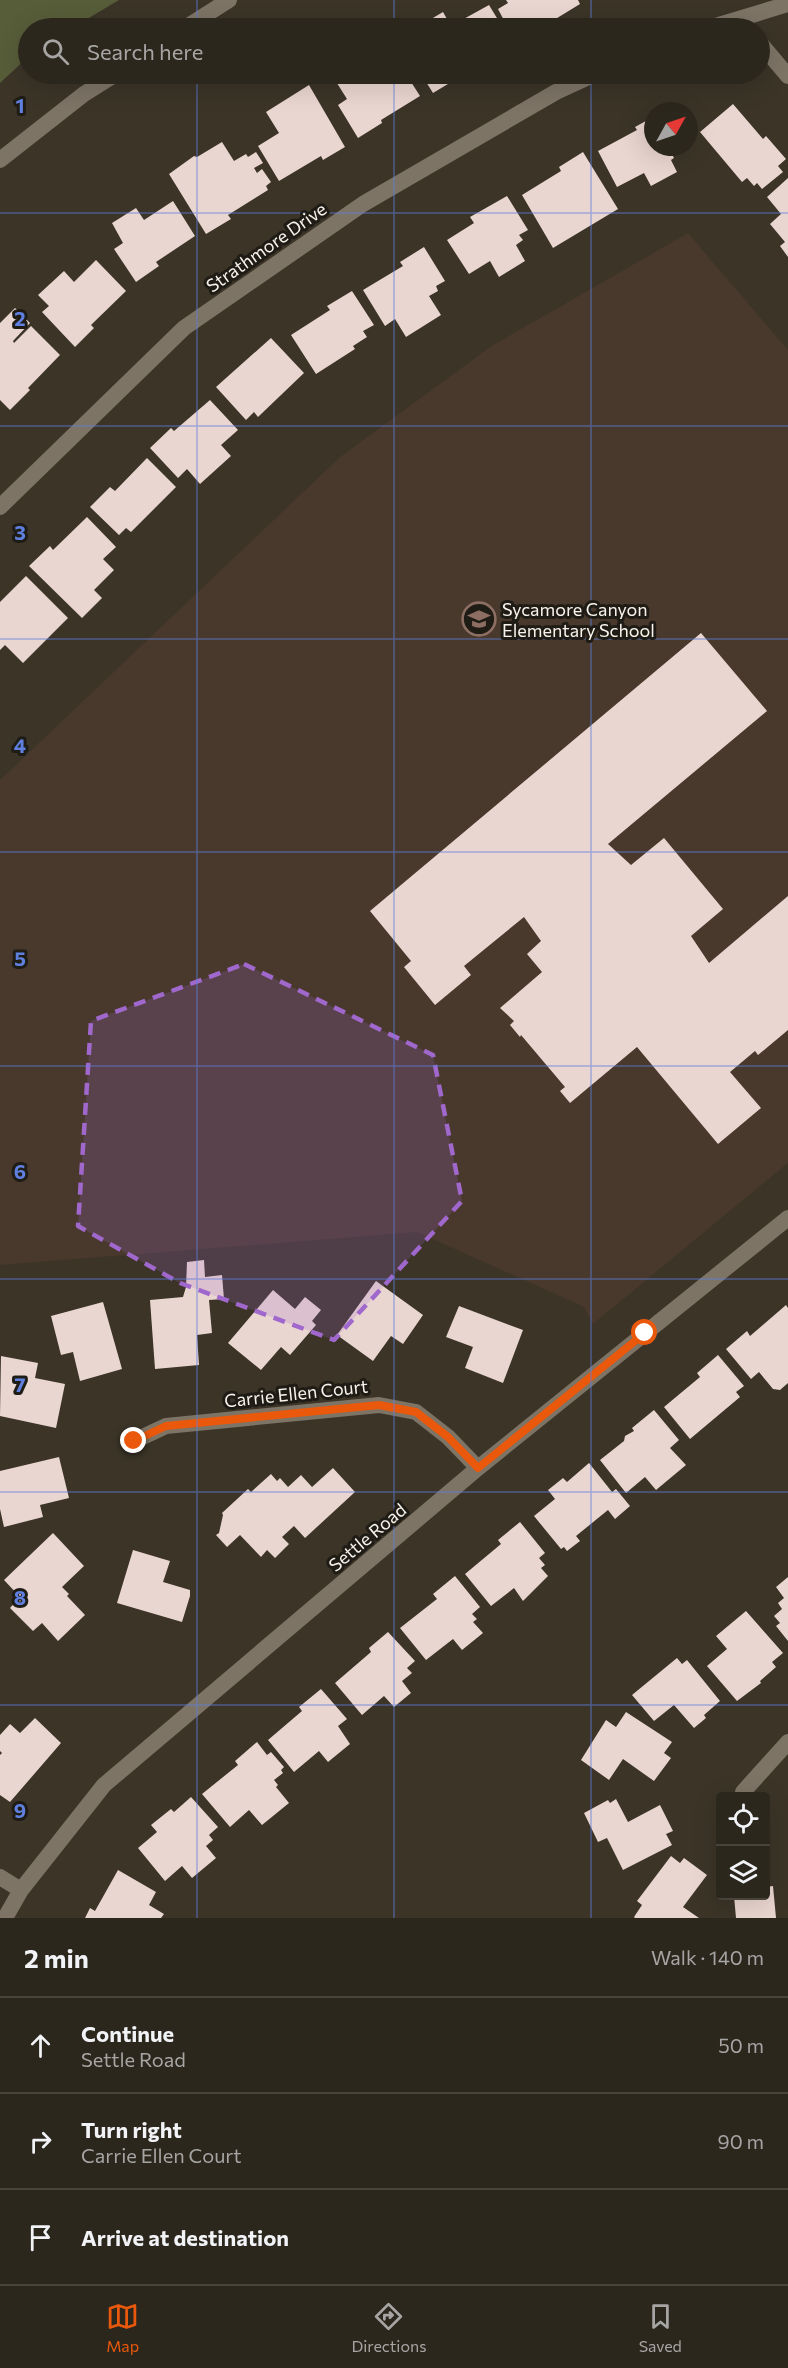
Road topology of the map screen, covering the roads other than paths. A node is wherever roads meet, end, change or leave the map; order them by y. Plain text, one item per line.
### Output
1 (228, 0) edge
2 (788, 4) edge
3 (200, 18) edge
4 (756, 18) edge
5 (770, 56) edge
6 (788, 76) edge
7 (100, 84) edge
8 (573, 84) edge
9 (0, 159) edge
10 (0, 507) edge
11 (788, 1218) edge
12 (134, 1441) dead end
13 (478, 1468) junction
14 (788, 1742) edge
15 (742, 1792) dead end
16 (0, 1877) edge
17 (21, 1890) junction
18 (5, 1918) edge

1 - 3 street
2 - 4 street
5 - 6 street
7 - 9 street
8 - 10 street, Strathmore Drive
11 - 13 street, Settle Road
12 - 13 street, Carrie Ellen Court
13 - 17 street, Settle Road
14 - 15 street
16 - 17 street
17 - 18 street, Settle Road

